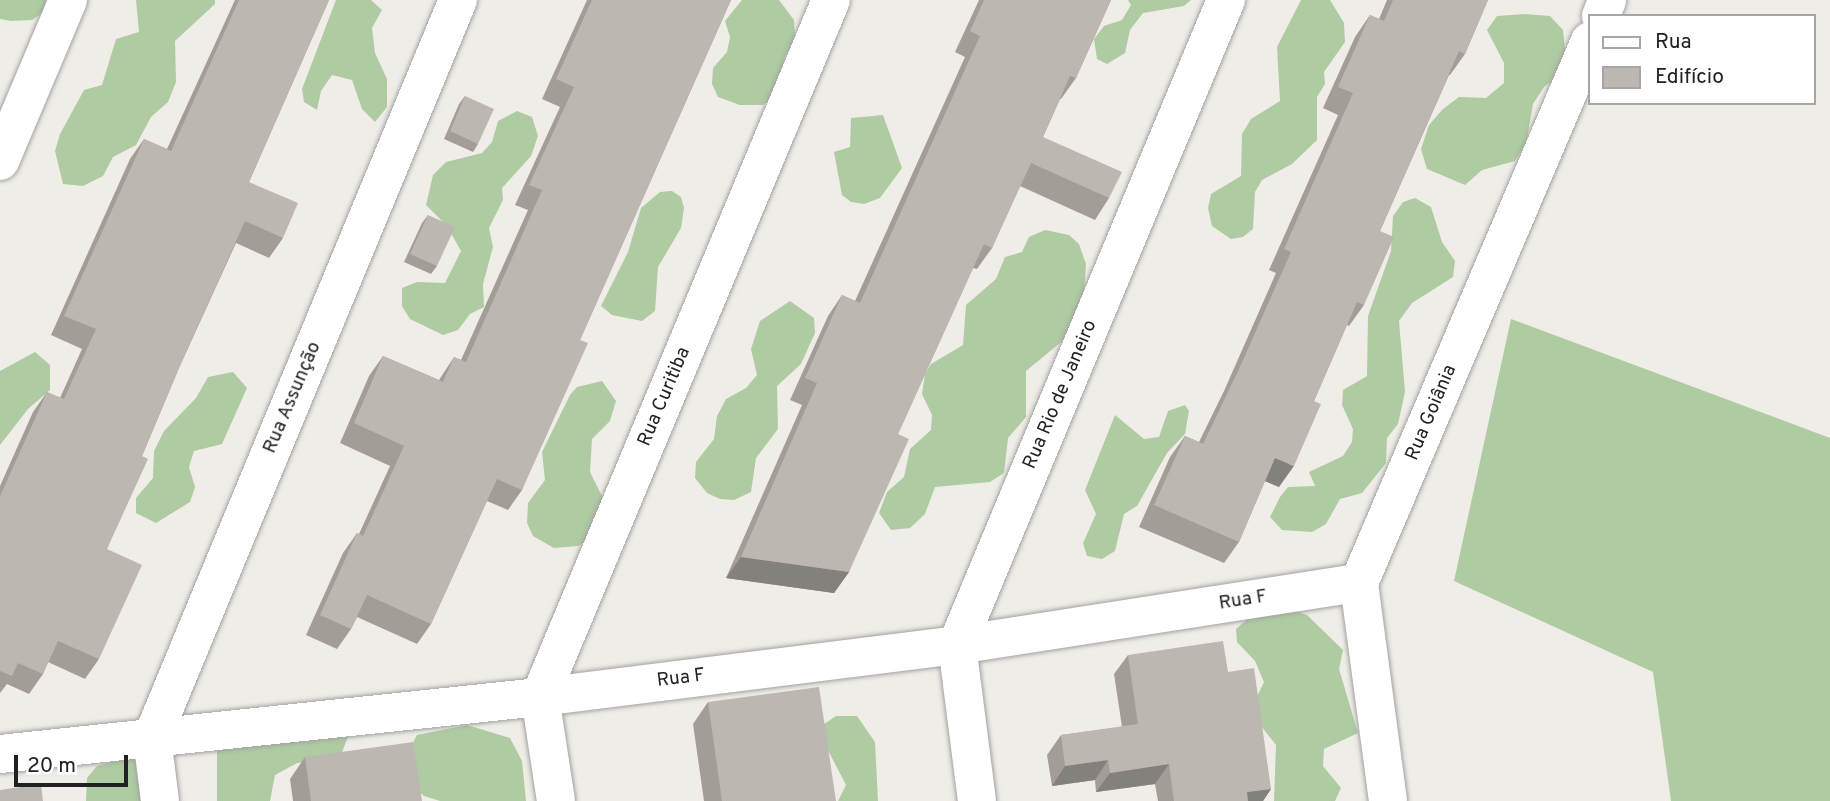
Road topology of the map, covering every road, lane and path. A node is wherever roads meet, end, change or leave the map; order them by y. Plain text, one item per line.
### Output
1 (68, 0) edge
2 (458, 0) edge
3 (831, 0) edge
4 (1226, 0) edge
5 (1588, 46) edge
6 (0, 161) edge
7 (1359, 583) junction
8 (957, 645) junction
9 (540, 697) junction
10 (152, 738) junction
11 (0, 754) edge
12 (160, 801) edge
13 (556, 801) edge
14 (977, 801) edge
15 (1388, 801) edge

1 - 6 street
2 - 10 street, Rua Assunção
3 - 9 street, Rua Curitiba
4 - 8 street, Rua Rio de Janeiro
5 - 7 street, Rua Goiânia
7 - 8 street, Rua F
7 - 15 street
8 - 9 street, Rua F
8 - 14 street, Rua Rio de Janeiro
9 - 10 street, Rua F
9 - 13 street
10 - 11 street, Rua F
10 - 12 street, Rua Assunção

